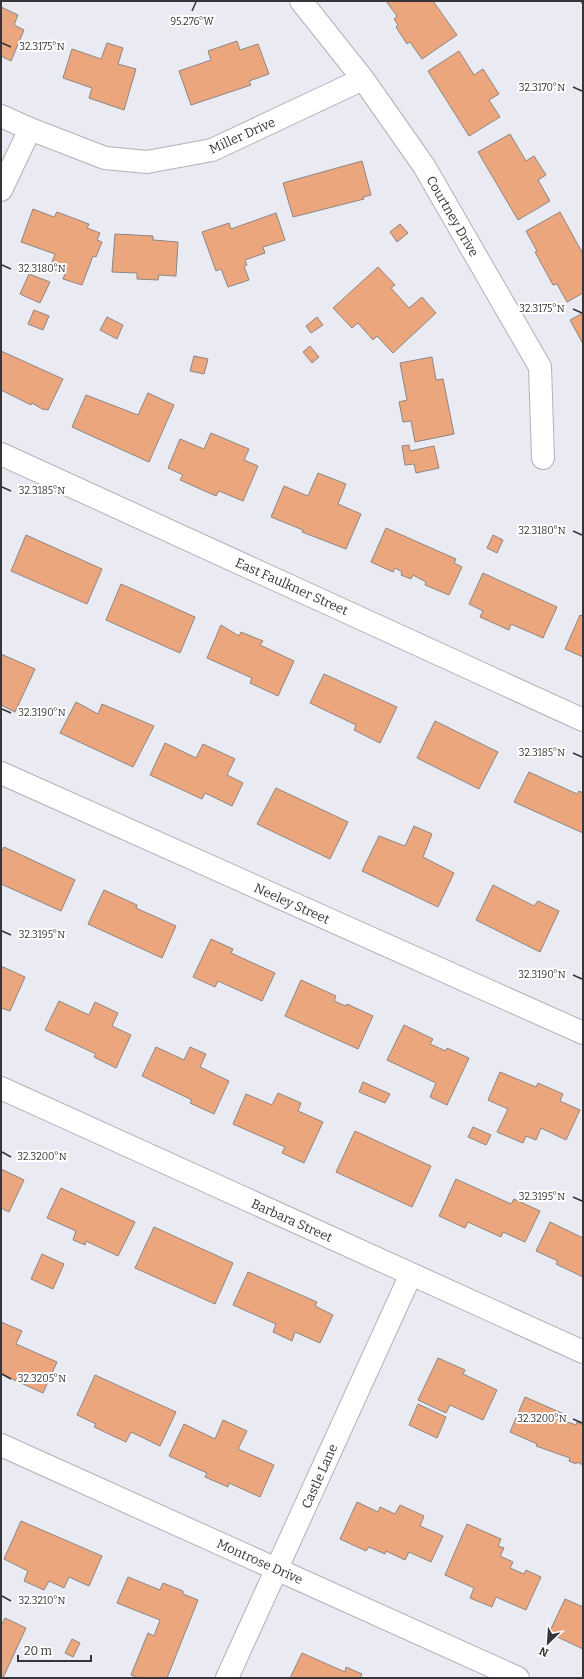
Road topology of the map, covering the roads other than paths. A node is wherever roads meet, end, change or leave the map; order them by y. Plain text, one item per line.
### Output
1 (301, 1) edge
2 (363, 79) junction
3 (1, 116) edge
4 (30, 129) junction
5 (1, 190) edge
6 (1, 454) edge
7 (543, 458) dead end
8 (583, 720) edge
9 (1, 773) edge
10 (583, 1033) edge
11 (1, 1088) edge
12 (410, 1274) junction
13 (583, 1352) edge
14 (1, 1444) edge
15 (277, 1569) junction
16 (227, 1678) edge
17 (518, 1678) edge

1 - 2 street, Courtney Drive
2 - 4 street, Miller Drive
2 - 7 street, Courtney Drive
3 - 4 street, Miller Drive
4 - 5 street
6 - 8 street, East Faulkner Street
9 - 10 street, Neeley Street
11 - 12 street, Barbara Street
12 - 13 street, Barbara Street
12 - 15 street, Castle Lane
14 - 15 street, Montrose Drive
15 - 16 street, Castle Lane
15 - 17 street, Montrose Drive

